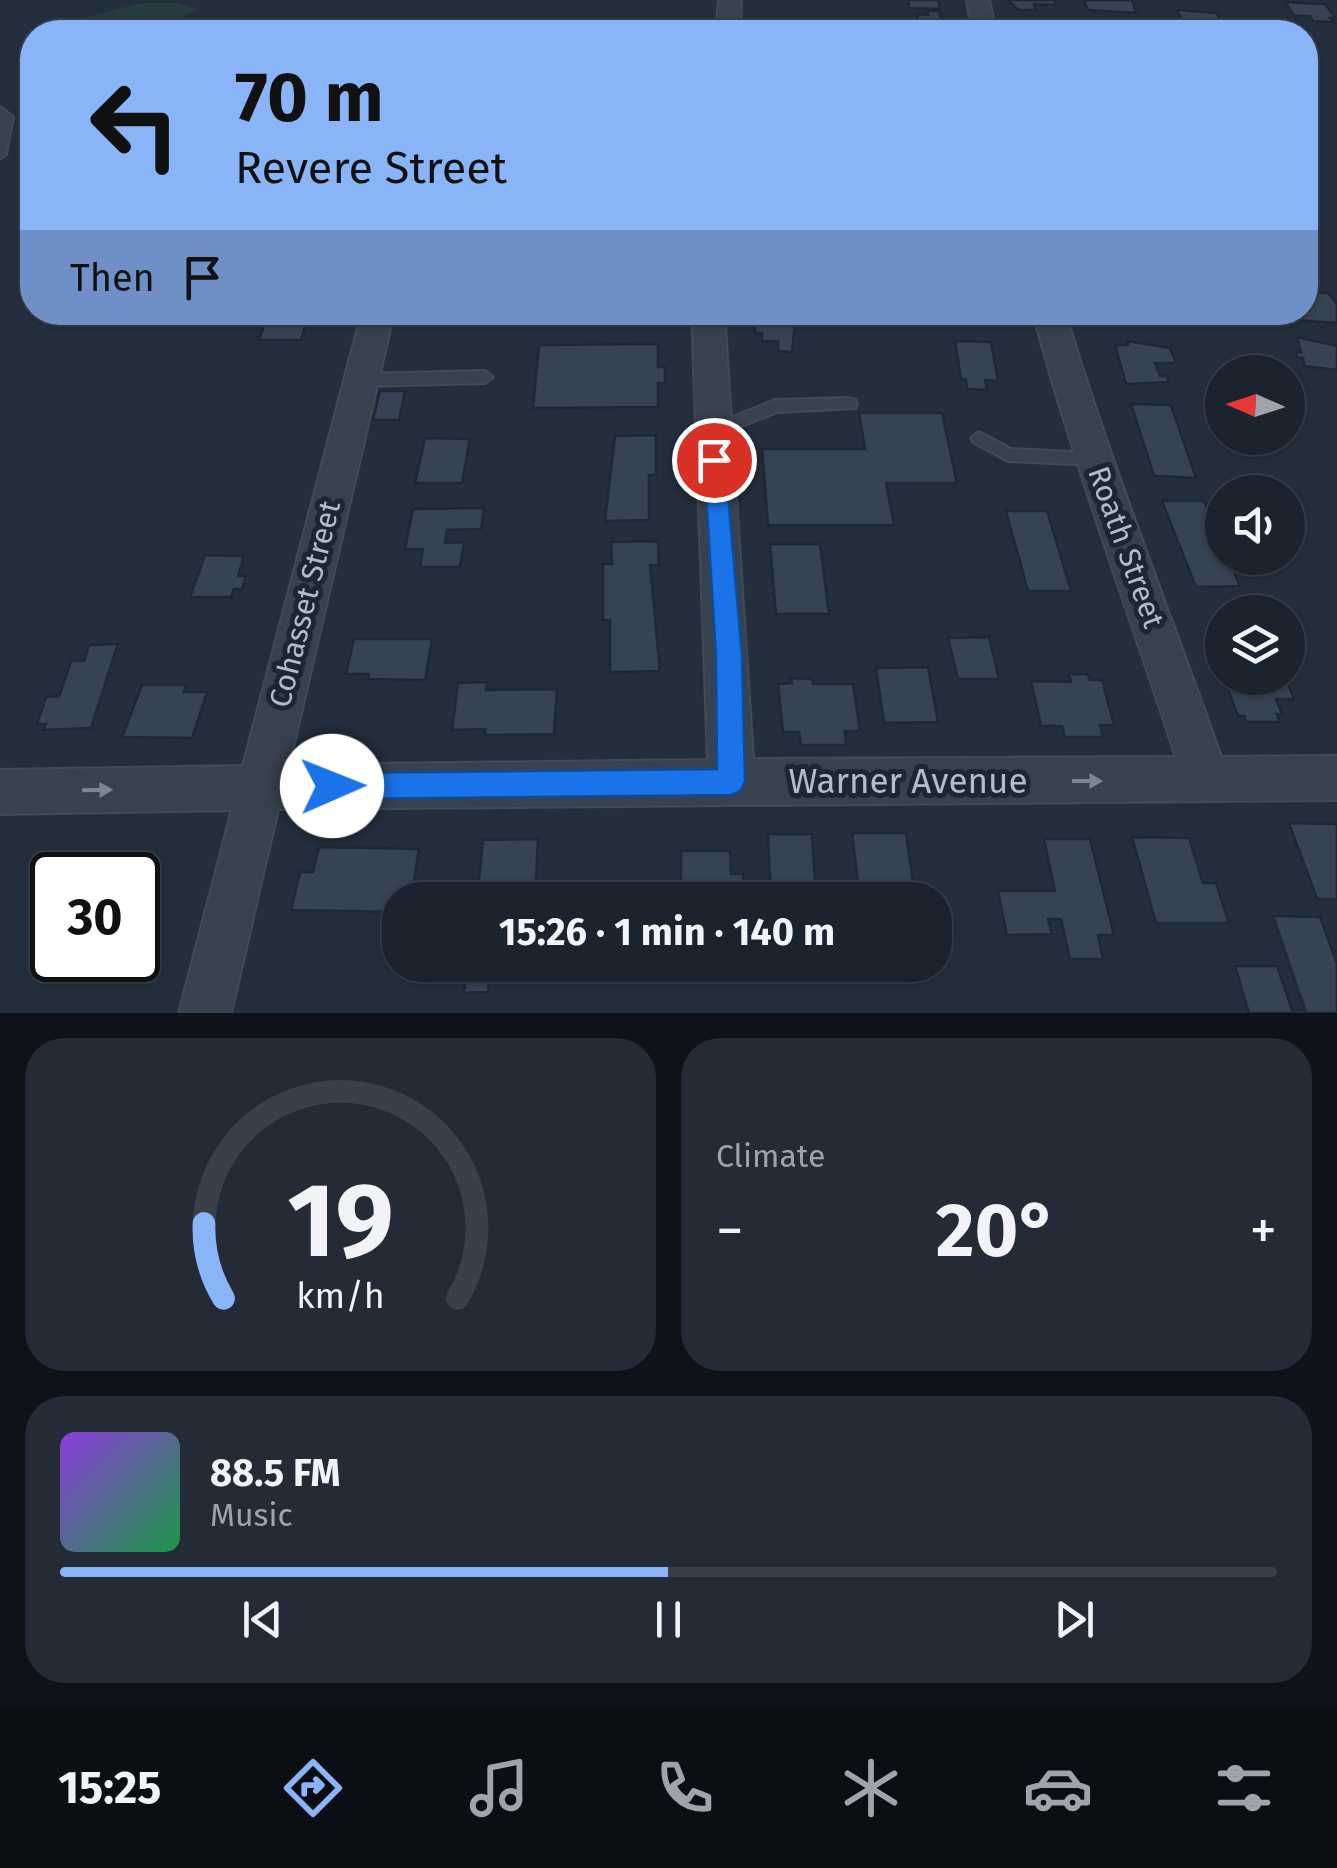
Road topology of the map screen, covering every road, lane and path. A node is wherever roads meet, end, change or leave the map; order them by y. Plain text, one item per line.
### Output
1 (0, 111) edge
2 (0, 154) edge
3 (375, 325) edge
4 (708, 325) edge
5 (1052, 325) edge
6 (486, 377) dead end
7 (362, 380) junction
8 (849, 404) dead end
9 (712, 432) junction
10 (979, 438) dead end
11 (1094, 459) junction
12 (1337, 778) edge
13 (1206, 780) junction
14 (731, 782) junction
15 (258, 787) junction
16 (0, 792) edge
17 (205, 1013) edge

1 - 2 lane
3 - 7 street, Cohasset Street
4 - 9 street
5 - 11 street, Roath Street
6 - 7 lane
7 - 15 street, Cohasset Street
8 - 9 lane
9 - 14 street
10 - 11 lane
11 - 13 street, Roath Street
12 - 13 street, Warner Avenue
14 -> 13 street, Warner Avenue
14 - 15 street, Warner Avenue
16 -> 15 street, Warner Avenue
15 - 17 street, Cohasset Street

